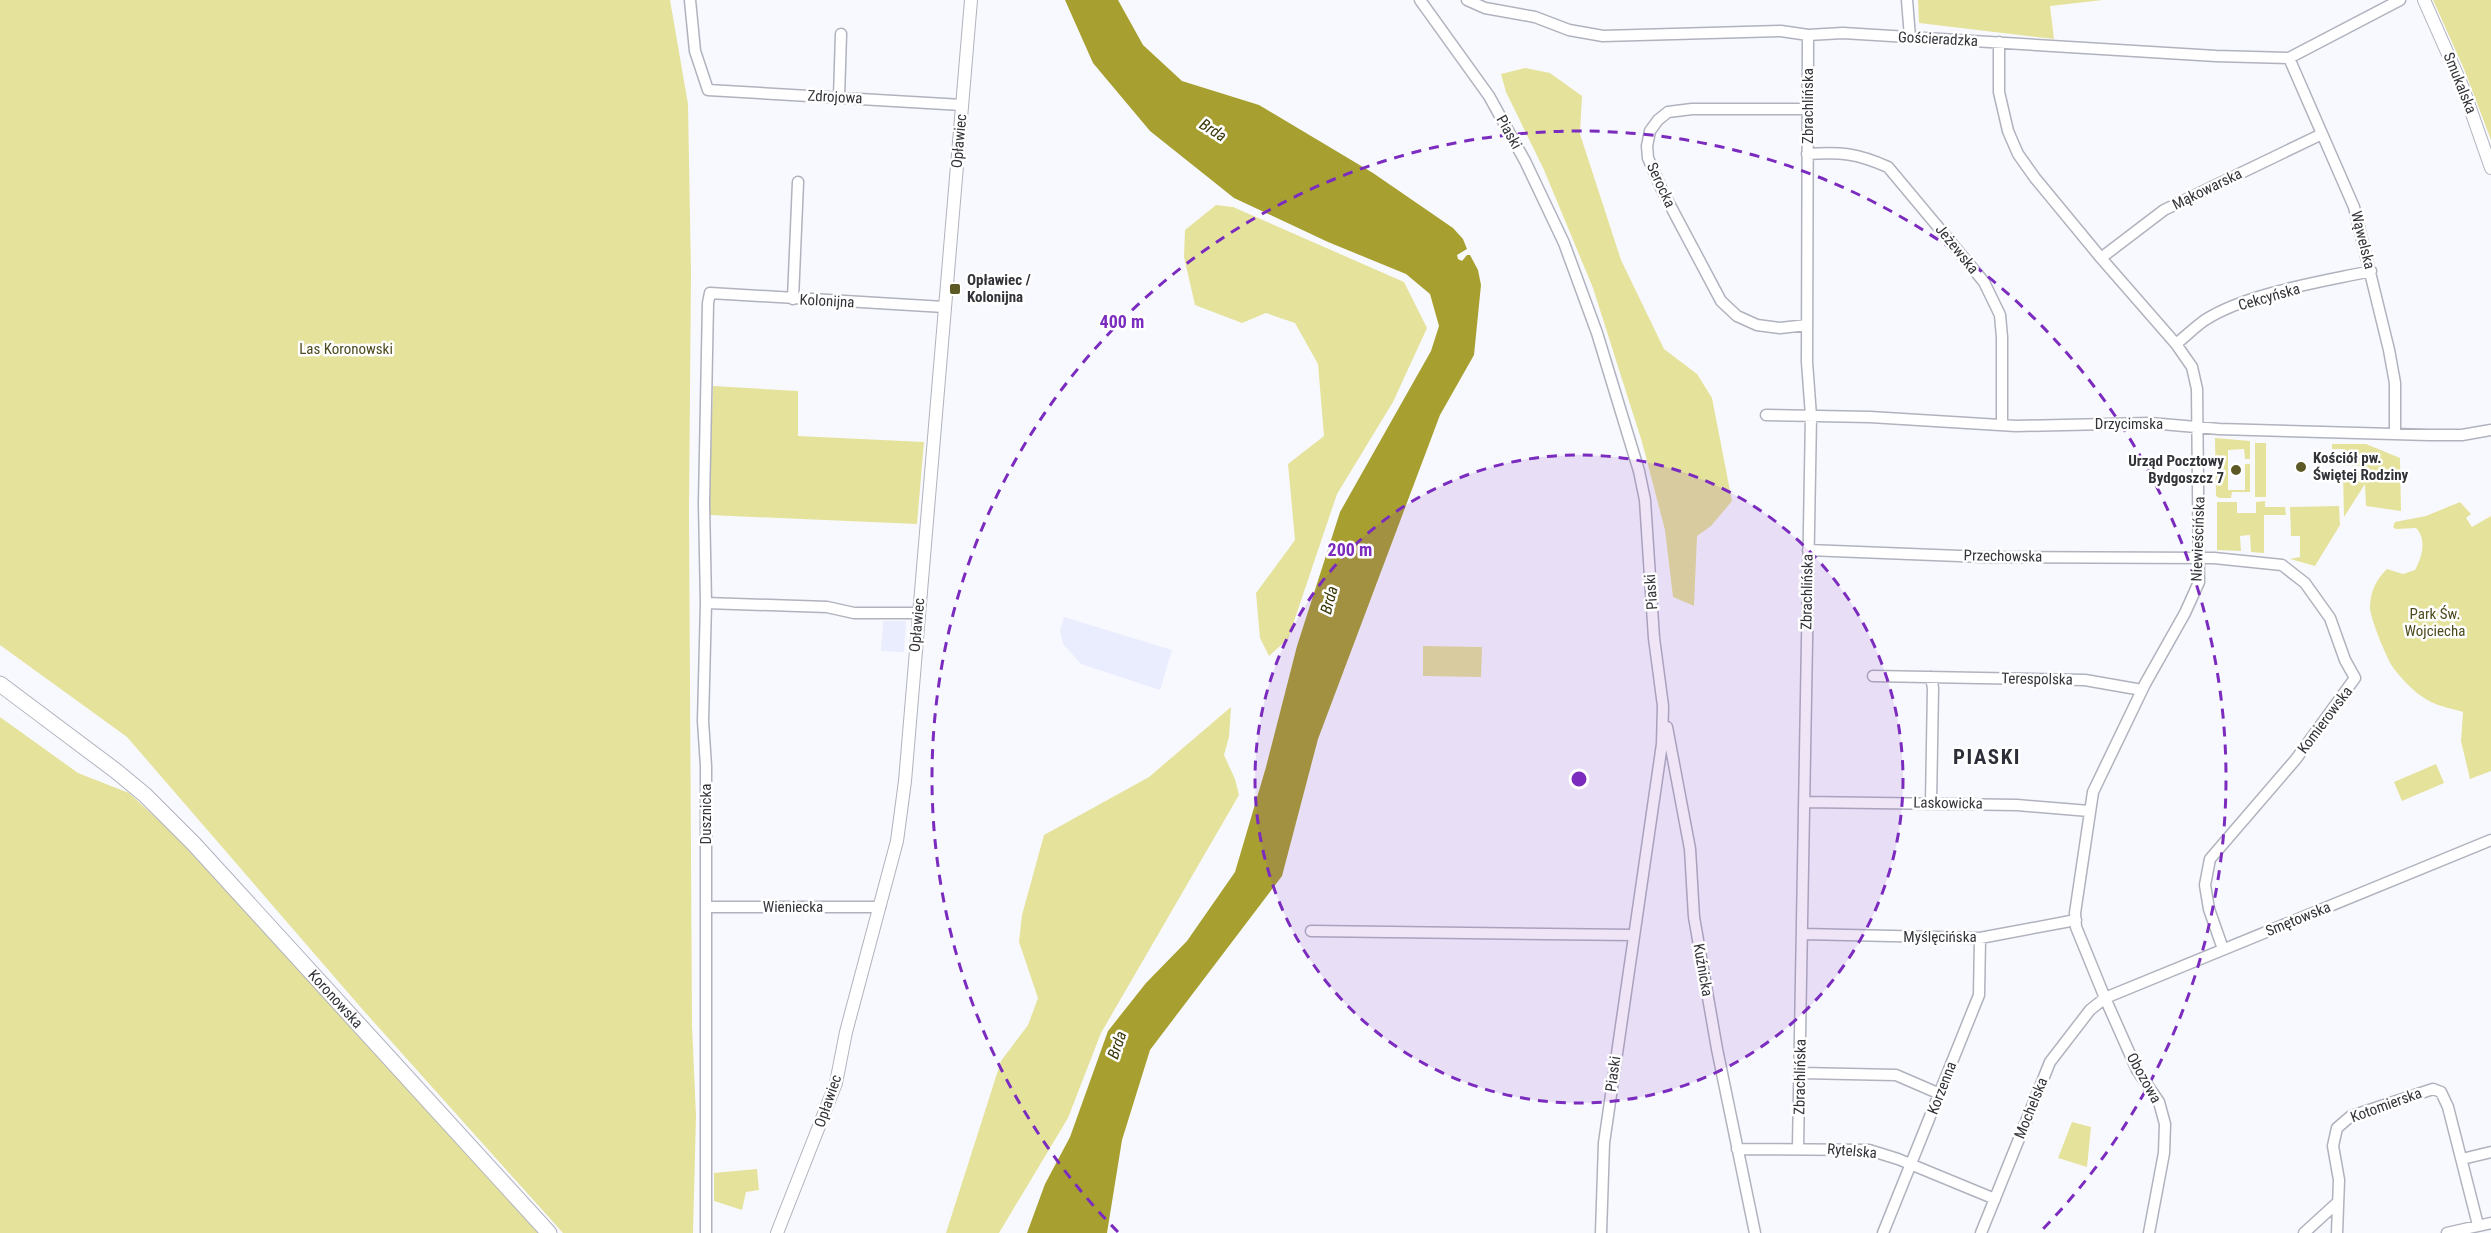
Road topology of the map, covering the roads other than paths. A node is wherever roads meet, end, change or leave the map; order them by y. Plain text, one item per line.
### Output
1 (690, 0) edge
2 (971, 0) edge
3 (1420, 0) edge
4 (1467, 0) edge
5 (1907, 0) edge
6 (2400, 0) edge
7 (2424, 0) edge
8 (841, 34) dead end
9 (1808, 35) junction
10 (1910, 37) junction
11 (1999, 42) junction
12 (2289, 58) junction
13 (839, 97) junction
14 (962, 105) junction
15 (1808, 110) junction
16 (2322, 134) junction
17 (1807, 154) junction
18 (2491, 168) edge
19 (798, 182) dead end
20 (2101, 258) junction
21 (2371, 271) junction
22 (710, 293) joint
23 (793, 299) junction
24 (945, 307) junction
25 (1807, 325) junction
26 (2176, 344) junction
27 (1766, 415) dead end
28 (1811, 416) junction
29 (2001, 425) junction
30 (2198, 426) junction
31 (2491, 430) edge
32 (2395, 434) junction
33 (1808, 550) junction
34 (2198, 558) junction
35 (706, 603) junction
36 (918, 613) junction
37 (1873, 676) dead end
38 (1930, 676) junction
39 (0, 684) edge
40 (2142, 690) junction
41 (1664, 706) junction
42 (1806, 802) junction
43 (1931, 803) junction
44 (2089, 811) junction
45 (2491, 840) edge
46 (706, 907) junction
47 (880, 907) junction
48 (2076, 920) junction
49 (1311, 932) dead end
50 (1803, 934) junction
51 (1634, 935) junction
52 (1980, 938) junction
53 (2223, 949) junction
54 (2105, 998) junction
55 (1801, 1073) junction
56 (1940, 1094) junction
57 (1798, 1148) junction
58 (1737, 1149) junction
59 (2491, 1152) edge
60 (2462, 1159) junction
61 (1912, 1164) junction
62 (1995, 1198) junction
63 (2338, 1202) junction
64 (2491, 1223) edge
65 (2478, 1225) junction
66 (549, 1233) edge
67 (706, 1233) edge
68 (777, 1233) edge
69 (1600, 1233) edge
70 (1755, 1233) edge
71 (1883, 1233) edge
72 (1982, 1233) edge
73 (2149, 1233) edge
74 (2304, 1233) edge
75 (2337, 1233) edge
76 (2447, 1233) edge

1 - 13 street, Zdrojowa
2 - 14 street, Opławiec
3 - 41 street, Piaski
4 - 9 street, Gościeradzka
5 - 10 street
6 - 12 street, Gościeradzka
7 - 18 street, Smukalska
8 - 13 street
9 - 10 street, Gościeradzka
9 - 15 street, Zbrachlińska
10 - 11 street, Gościeradzka
11 - 12 street, Gościeradzka
11 - 20 street, Niewieścińska
12 - 16 street, Wąwelska
13 - 14 street, Zdrojowa
14 - 24 street, Opławiec
15 - 17 street, Zbrachlińska
15 - 25 street, Serocka
16 - 20 street, Mąkowarska
16 - 21 street, Wąwelska
17 - 25 street, Zbrachlińska
17 - 29 street, Jeżewska
19 - 23 street
20 - 26 street, Niewieścińska
21 - 26 street, Cekcyńska
21 - 32 street, Wąwelska
22 - 23 street, Kolonijna
22 - 35 street, Dusznicka
23 - 24 street, Kolonijna
24 - 36 street, Opławiec
25 - 28 street, Zbrachlińska
26 - 30 street, Niewieścińska
27 - 28 street, Drzycimska
28 - 29 street, Drzycimska
28 - 33 street, Zbrachlińska
29 - 30 street, Drzycimska
30 - 32 street, Drzycimska
30 - 34 street, Niewieścińska
31 - 32 street, Drzycimska
33 - 34 street, Przechowska
33 - 42 street, Zbrachlińska
34 - 40 street, Niewieścińska
34 - 53 street, Komierowska
35 - 36 street
35 - 46 street, Dusznicka
36 - 47 street, Opławiec
37 - 38 street, Terespolska
38 - 40 street, Terespolska
38 - 43 street
39 - 66 main road, Koronowska
40 - 44 street, Niewieścińska
41 - 51 street, Piaski
41 - 58 street, Kuźnicka
42 - 43 street, Laskowicka
42 - 50 street, Zbrachlińska
43 - 44 street, Laskowicka
44 - 48 street, Niewieścińska
45 - 53 street, Smętowska
46 - 47 street, Wieniecka
46 - 67 street, Dusznicka
47 - 68 street, Opławiec
48 - 52 street, Myślęcińska
48 - 54 street, Niewieścińska
49 - 51 street
50 - 52 street, Myślęcińska
50 - 55 street, Zbrachlińska
51 - 69 street, Piaski
52 - 56 street, Korzenna
53 - 54 street, Smętowska
54 - 62 street, Mochelska
54 - 73 street, Obozowa
55 - 56 street
55 - 57 street, Zbrachlińska
56 - 61 street, Korzenna
57 - 58 street, Rytelska
57 - 61 street, Rytelska
58 - 70 street, Kuźnicka
59 - 60 street
60 - 63 street, Kotomierska
60 - 65 street, Kotomierska
61 - 62 street, Rytelska
61 - 71 street, Korzenna
62 - 72 street, Mochelska
63 - 74 street
63 - 75 street, Kotomierska
64 - 65 street
65 - 76 street

